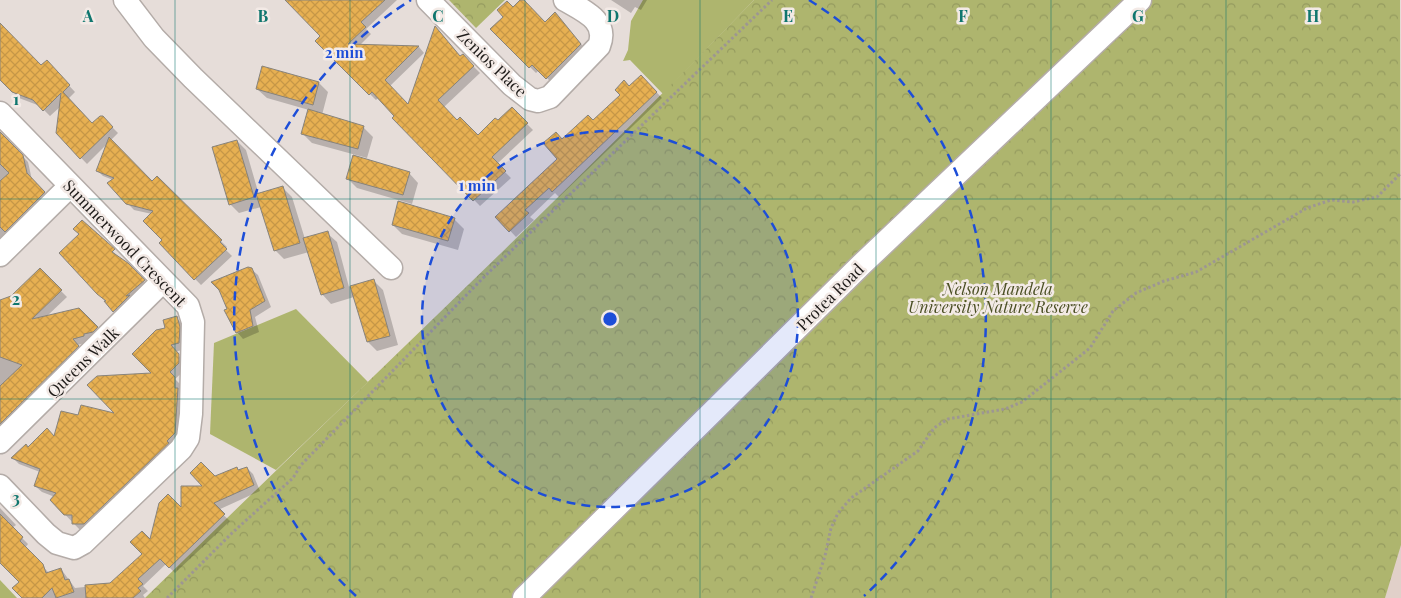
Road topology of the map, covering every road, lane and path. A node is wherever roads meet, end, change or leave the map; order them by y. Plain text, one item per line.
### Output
1 (124, 0) edge
2 (428, 0) edge
3 (565, 0) edge
4 (772, 0) edge
5 (1140, 0) edge
6 (0, 113) edge
7 (1401, 173) edge
8 (70, 186) junction
9 (0, 255) edge
10 (391, 268) dead end
11 (163, 281) junction
12 (0, 442) edge
13 (0, 486) edge
14 (167, 598) edge
15 (524, 598) edge
16 (810, 598) edge

1 - 10 street
2 - 3 street, Zenios Place
4 - 14 path
5 - 15 street, Protea Road
6 - 8 street, Summerwood Crescent
7 - 16 path
8 - 9 street
8 - 11 street, Summerwood Crescent
11 - 12 street, Queens Walk
11 - 13 street, Summerwood Crescent

